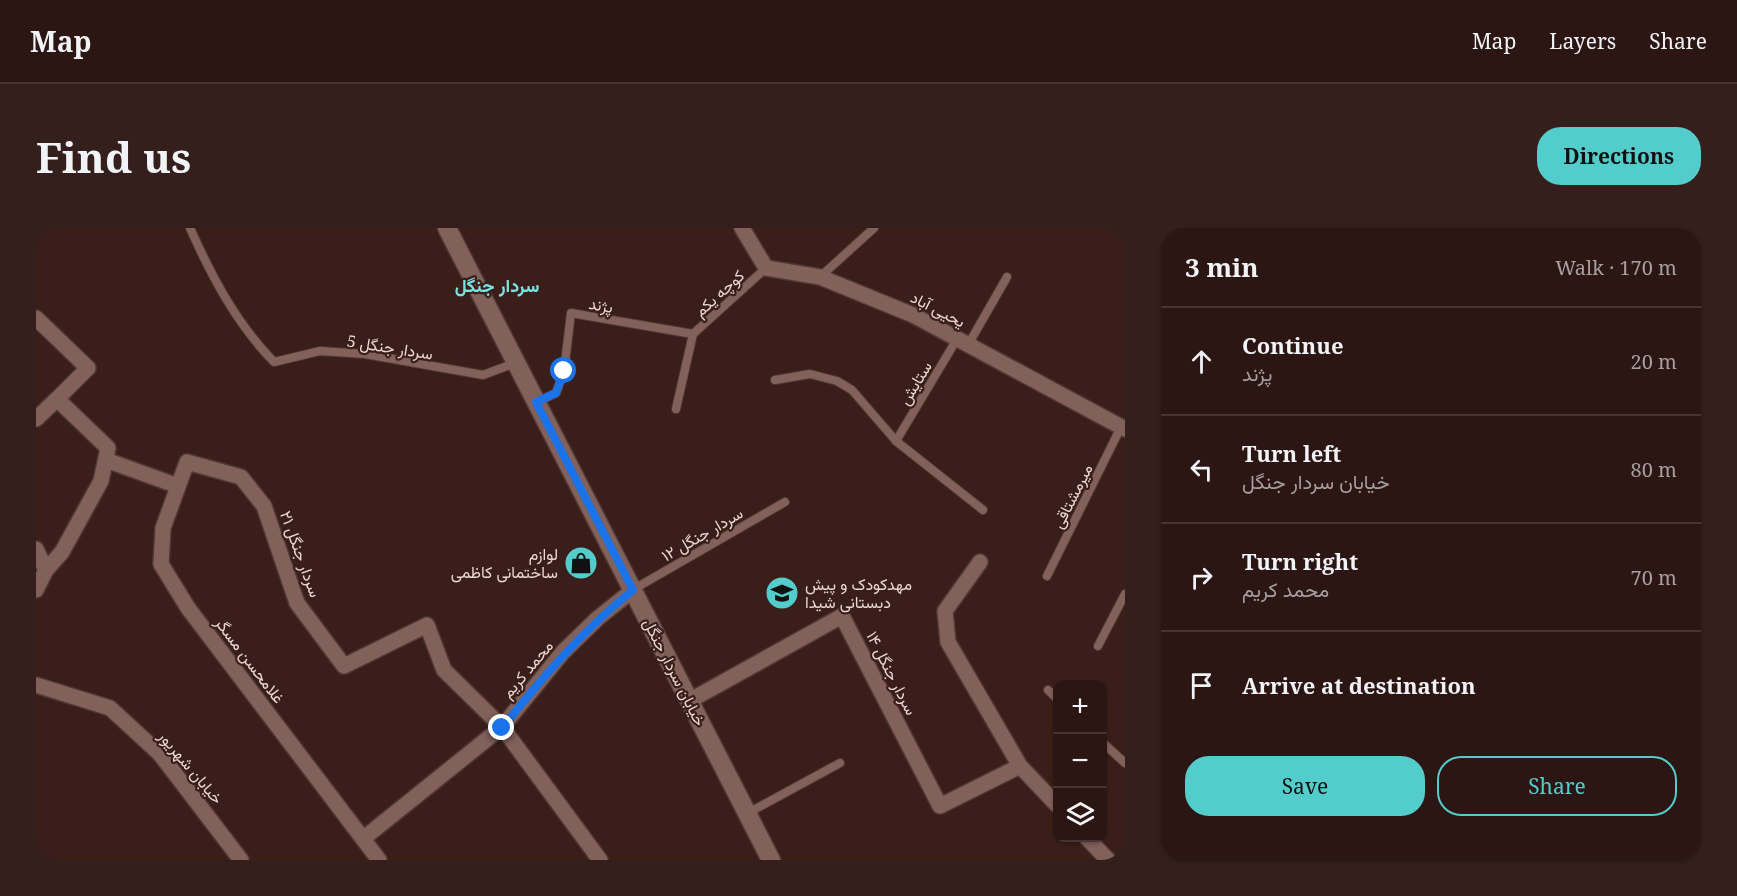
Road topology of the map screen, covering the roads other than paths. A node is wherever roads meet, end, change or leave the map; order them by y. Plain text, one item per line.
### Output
1 (190, 228) edge
2 (742, 228) edge
3 (874, 228) edge
4 (452, 234) edge
5 (766, 268) junction
6 (820, 277) junction
7 (1007, 277) dead end
8 (36, 318) edge
9 (693, 334) junction
10 (963, 342) junction
11 (516, 362) junction
12 (775, 380) dead end
13 (57, 399) junction
14 (536, 402) junction
15 (676, 409) dead end
16 (36, 419) edge
17 (1123, 428) edge
18 (896, 441) junction
19 (106, 460) junction
20 (187, 462) joint
21 (178, 486) junction
22 (785, 502) dead end
23 (983, 510) dead end
24 (36, 549) edge
25 (980, 562) dead end
26 (46, 570) junction
27 (1047, 576) dead end
28 (36, 590) edge
29 (633, 590) junction
30 (1125, 594) edge
31 (1098, 646) dead end
32 (36, 685) edge
33 (1048, 690) dead end
34 (1053, 695) edge
35 (689, 701) junction
36 (502, 728) junction
37 (1107, 747) edge
38 (840, 763) dead end
39 (1125, 763) edge
40 (1020, 766) junction
41 (1053, 801) edge
42 (747, 813) junction
43 (364, 838) junction
44 (1092, 842) edge
45 (241, 860) edge
46 (379, 860) edge
47 (600, 860) edge
48 (771, 860) edge
49 (1108, 860) edge

1 - 11 lane, سردار جنگل 5
2 - 5 street
3 - 6 lane
4 - 11 main road, خیابان سردار جنگل
5 - 6 street, یحیی آباد
5 - 9 lane, کوچه یکم
6 - 10 street, یحیی آباد
7 - 10 lane, ستایش
8 - 13 street
9 - 14 lane, پژند
9 - 15 lane, کوچه یکم
10 - 17 street, یحیی آباد
10 - 18 lane, ستایش
11 - 14 main road, خیابان سردار جنگل
12 - 18 lane
13 - 16 street
13 - 19 street
14 - 29 main road, خیابان سردار جنگل
17 - 27 lane, میرمشتاقی
18 - 23 lane
19 - 21 street
19 - 26 street
20 - 21 street, غلامحسن مسگر
20 - 36 street, سردار جنگل ۲۱
21 - 43 street, غلامحسن مسگر
22 - 29 lane, سردار جنگل ۱۲
24 - 26 street
25 - 40 street
26 - 28 street
29 - 35 main road, خیابان سردار جنگل
29 - 36 street, محمد کریم
30 - 31 lane
32 - 45 street, خیابان شهریور
33 - 34 lane
35 - 40 street, سردار جنگل ۱۴
35 - 42 main road, خیابان سردار جنگل
36 - 43 street, محمد کریم
36 - 47 street, سردار جنگل ۲۱
37 - 39 lane
38 - 42 lane
40 - 41 street
42 - 48 main road, خیابان سردار جنگل
43 - 46 street, غلامحسن مسگر
44 - 49 street

